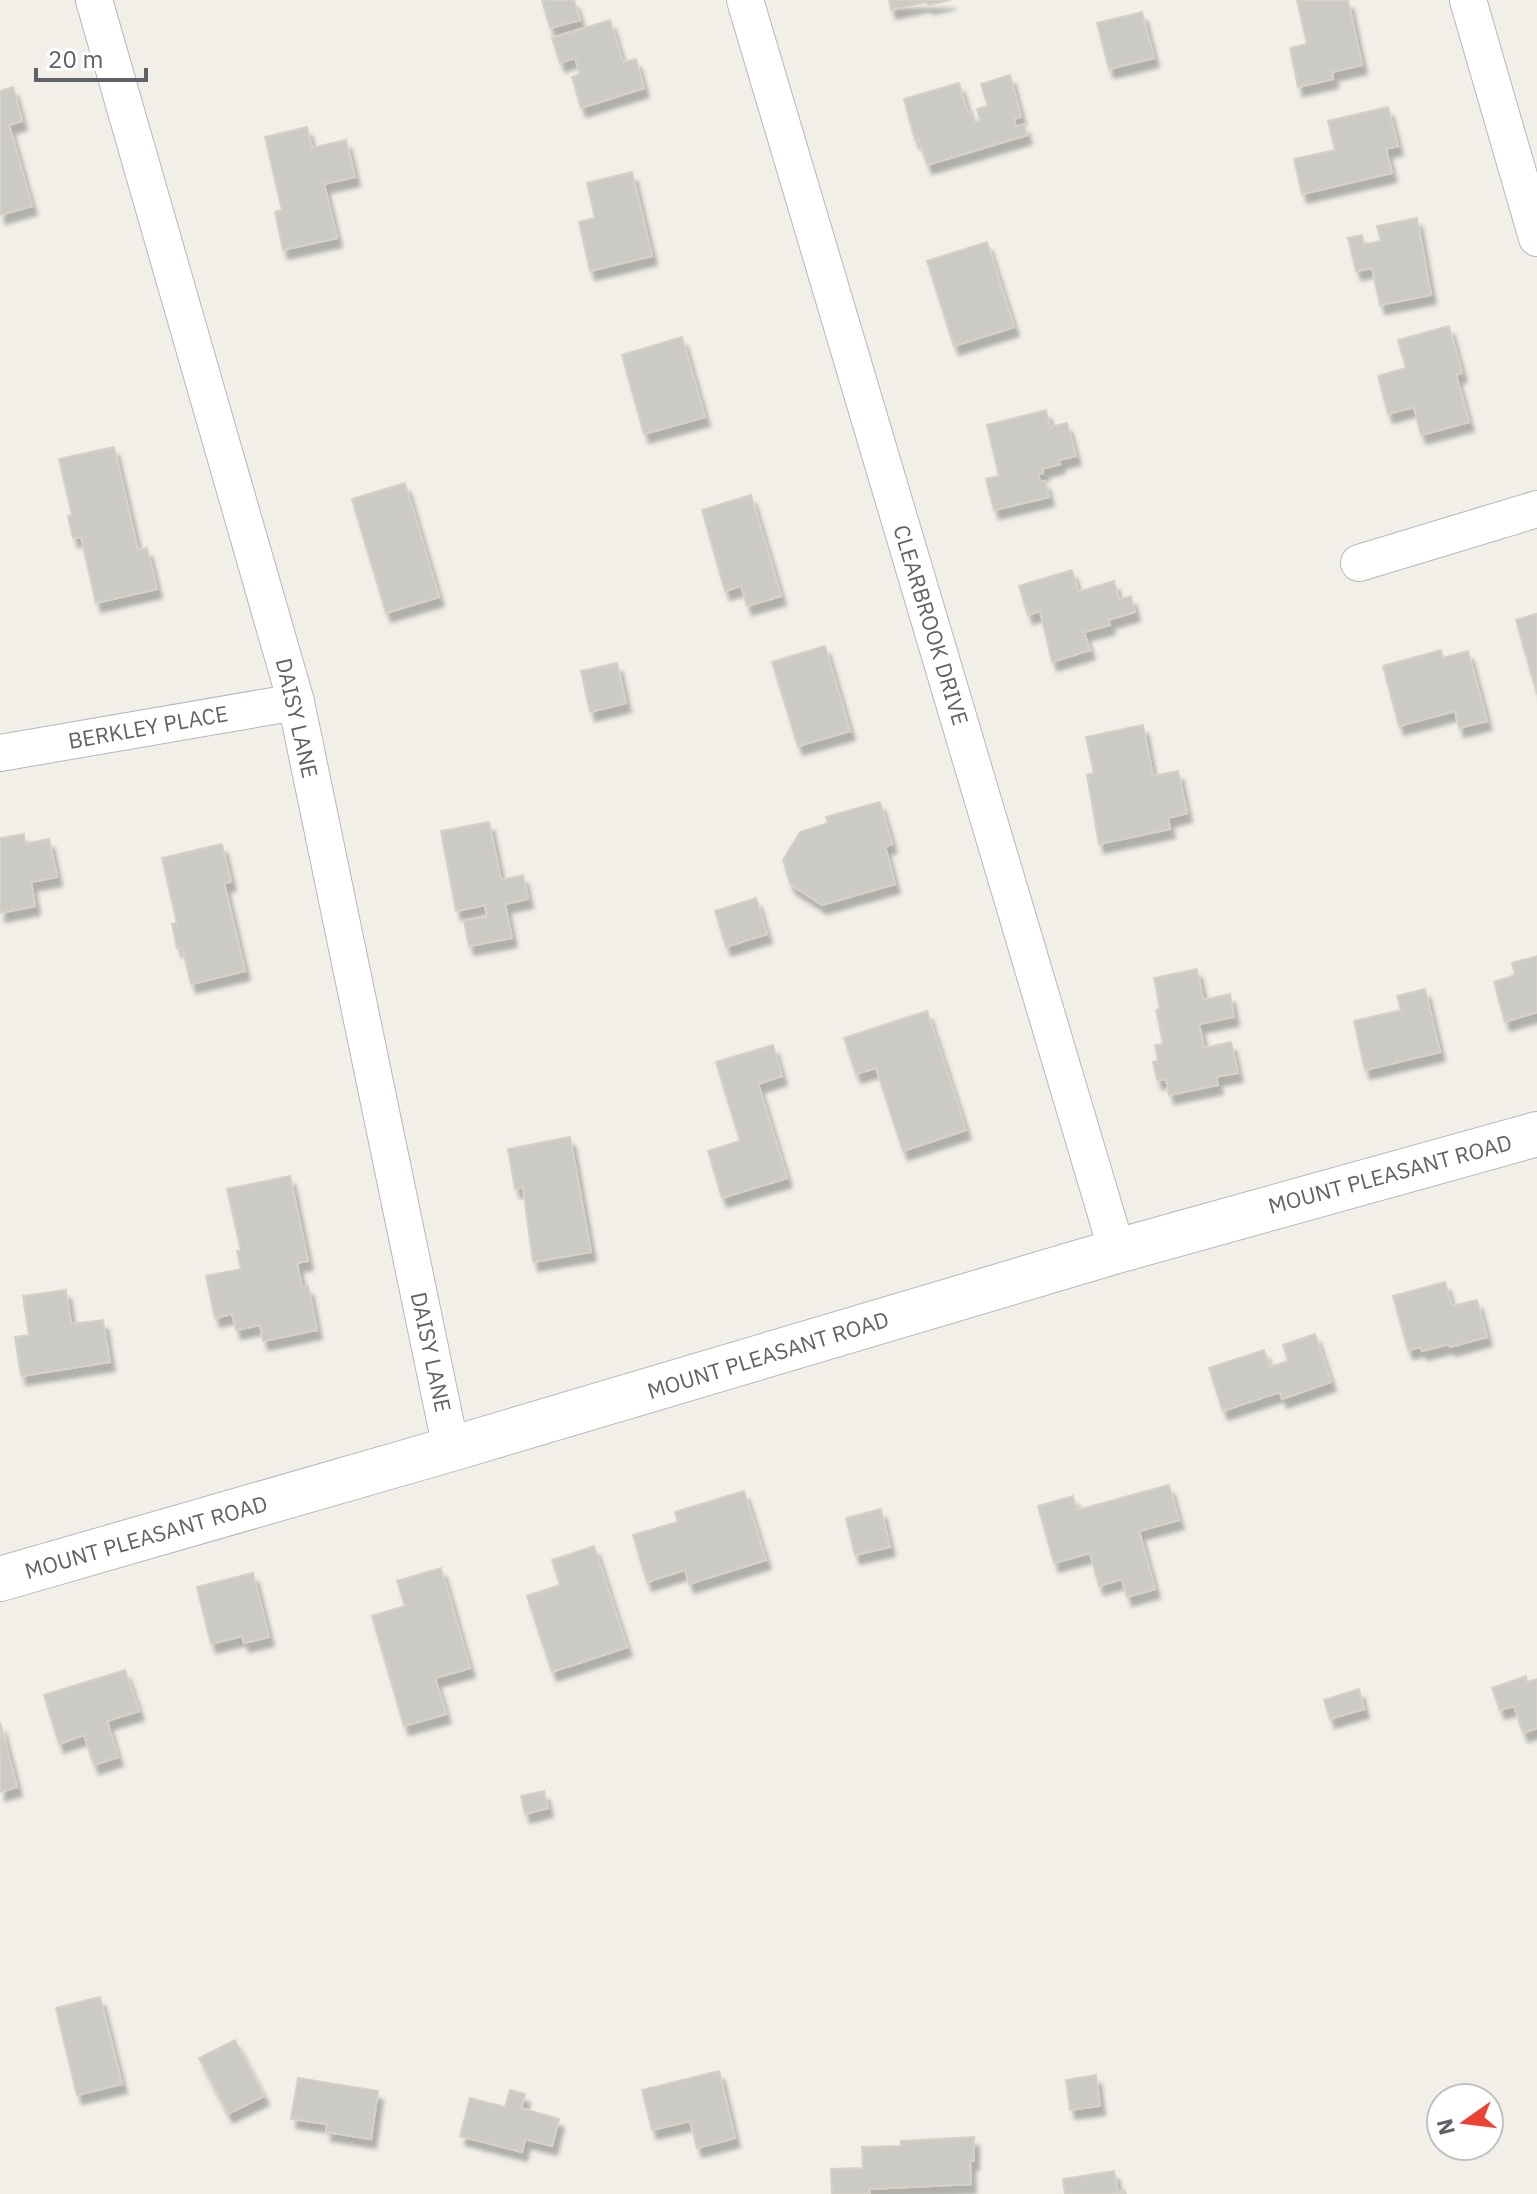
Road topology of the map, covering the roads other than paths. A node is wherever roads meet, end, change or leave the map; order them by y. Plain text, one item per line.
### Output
1 (94, 0) edge
2 (745, 0) edge
3 (1468, 0) edge
4 (1537, 238) edge
5 (1537, 509) edge
6 (1359, 563) dead end
7 (296, 702) junction
8 (0, 753) edge
9 (1537, 1134) edge
10 (1117, 1251) junction
11 (451, 1449) junction
12 (0, 1579) edge

1 - 7 street, DAISY LANE
2 - 10 street, CLEARBROOK DRIVE
3 - 4 street
5 - 6 street
7 - 8 street, BERKLEY PLACE
7 - 11 street, DAISY LANE
9 - 10 street, MOUNT PLEASANT ROAD
10 - 11 street, MOUNT PLEASANT ROAD
11 - 12 street, MOUNT PLEASANT ROAD

